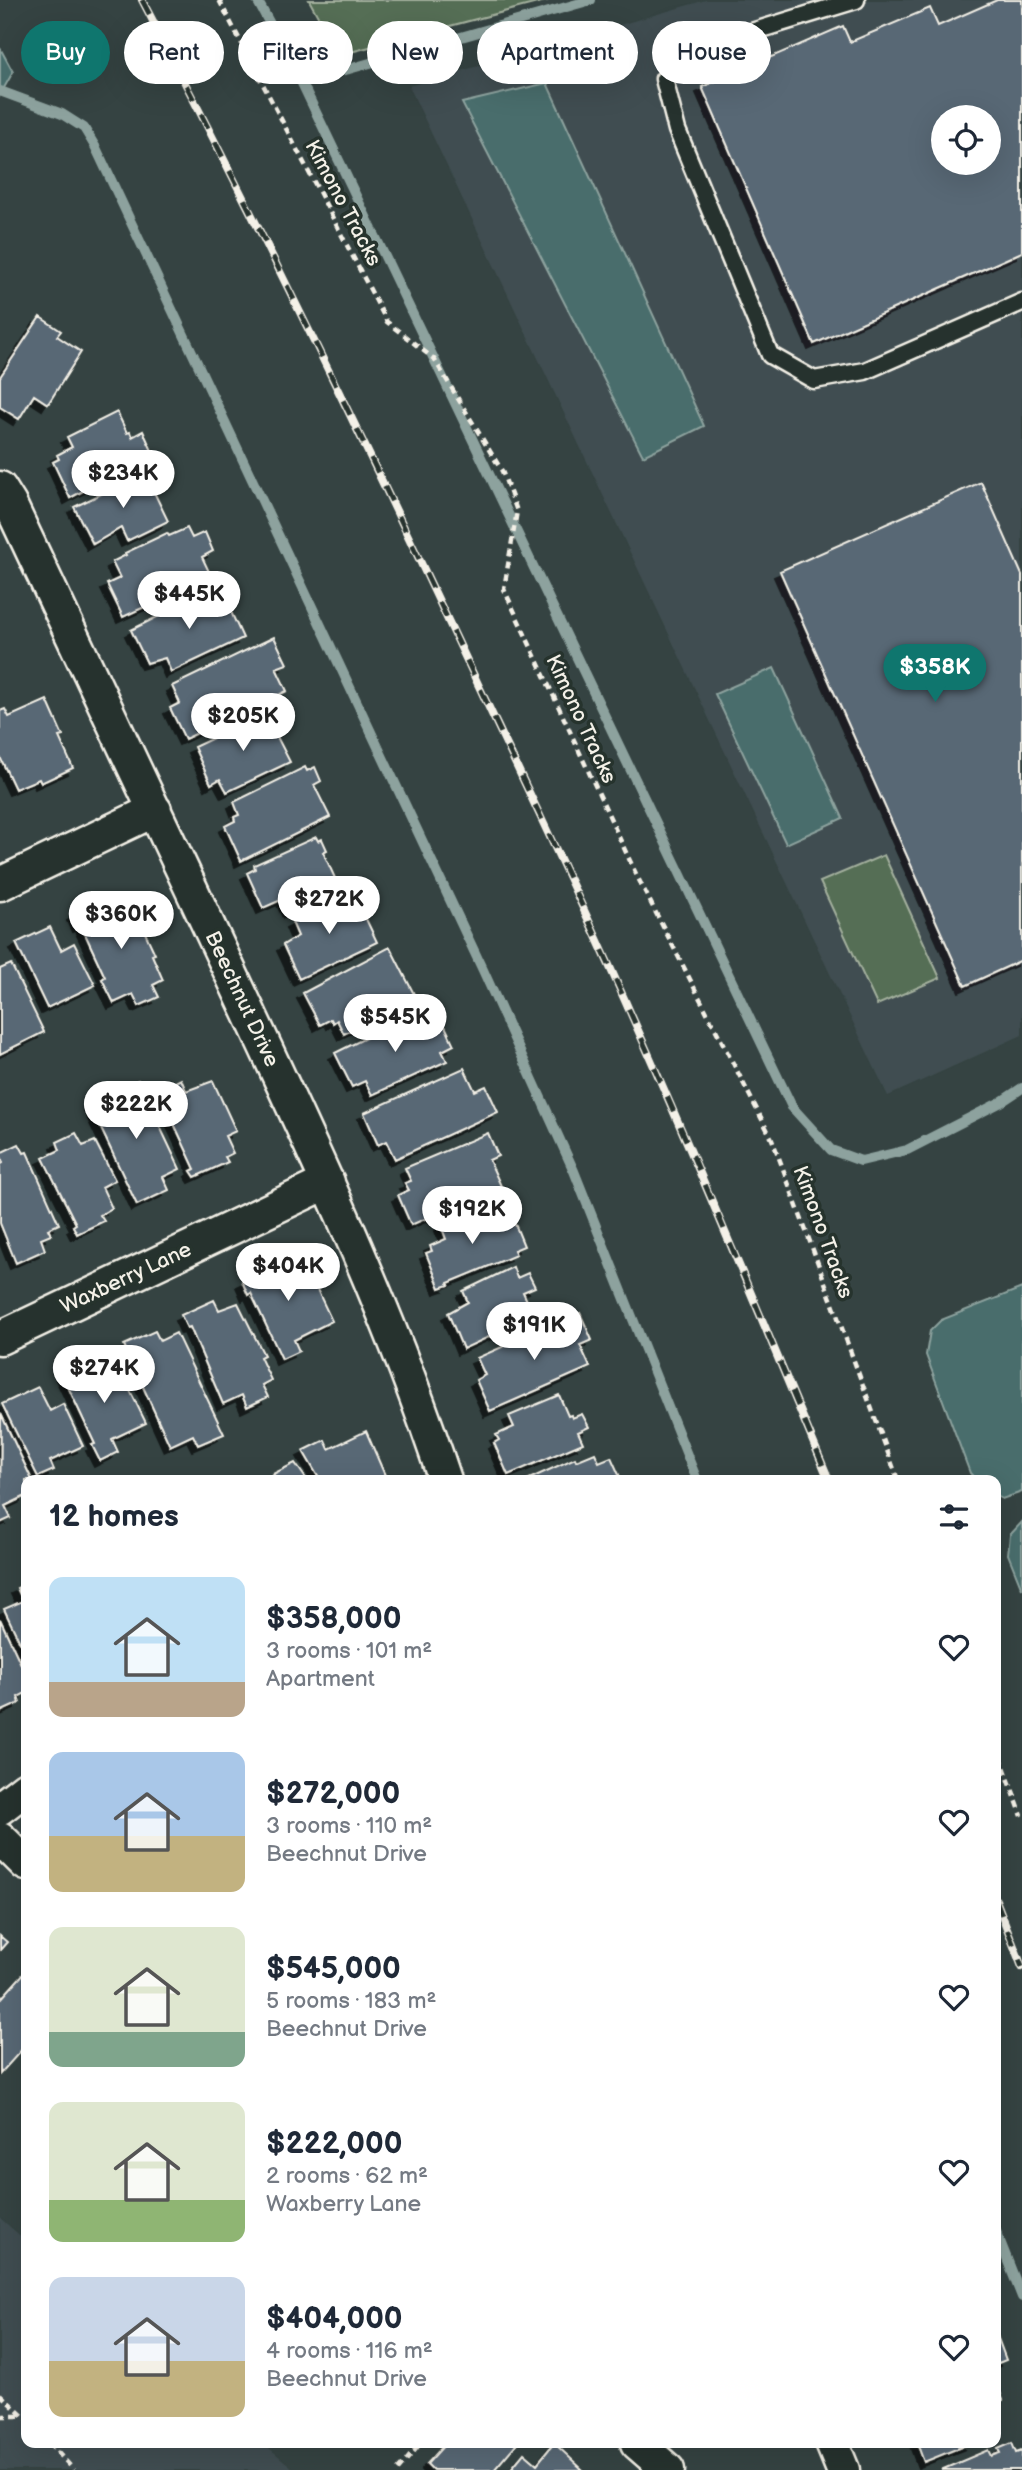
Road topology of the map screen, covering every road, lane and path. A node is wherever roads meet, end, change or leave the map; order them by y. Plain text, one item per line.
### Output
1 (219, 0) edge
2 (856, 0) edge
3 (1022, 302) edge
4 (0, 488) edge
5 (155, 810) junction
6 (0, 884) edge
7 (328, 1182) junction
8 (0, 1338) edge
9 (443, 1475) edge
10 (896, 1475) edge
11 (1001, 1759) edge
12 (21, 1792) edge
13 (0, 1808) edge
14 (1022, 1816) edge
15 (0, 1838) edge
16 (21, 1859) edge
17 (0, 2394) edge
18 (21, 2415) edge
19 (0, 2416) edge
20 (21, 2418) edge
21 (54, 2448) edge
22 (417, 2448) edge
23 (647, 2448) edge
24 (834, 2448) edge
25 (74, 2470) edge
26 (398, 2470) edge
27 (668, 2470) edge
28 (842, 2470) edge

1 - 10 path, Kimono Tracks
2 - 3 lane
4 - 5 street, Beechnut Drive
5 - 6 street
5 - 7 street, Beechnut Drive
7 - 8 street, Waxberry Lane
7 - 9 street, Beechnut Drive
11 - 14 path
12 - 13 street
15 - 16 street
17 - 18 path
19 - 20 path
21 - 25 path
22 - 26 path
23 - 27 street
24 - 28 street

